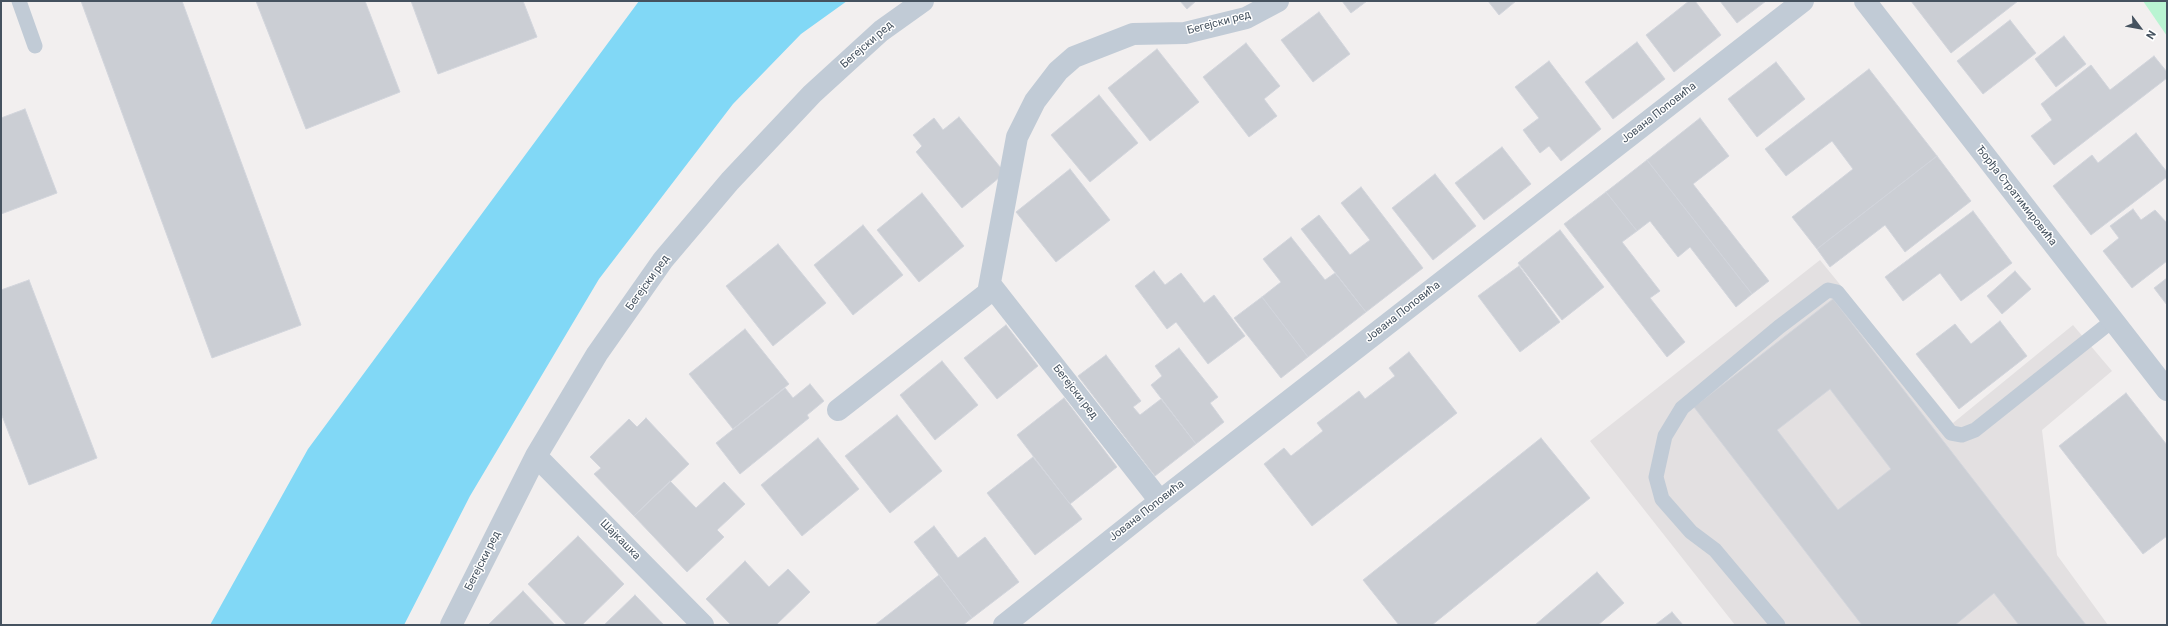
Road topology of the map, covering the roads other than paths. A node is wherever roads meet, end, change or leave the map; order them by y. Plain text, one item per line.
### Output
1 (19, 1) edge
2 (923, 1) edge
3 (1278, 1) edge
4 (1803, 1) edge
5 (1865, 1) edge
6 (35, 46) dead end
7 (990, 284) junction
8 (2112, 321) junction
9 (2167, 390) edge
10 (838, 410) dead end
11 (536, 456) junction
12 (1160, 501) junction
13 (451, 625) edge
14 (703, 625) edge
15 (1004, 625) edge
16 (1778, 625) edge

1 - 6 lane
2 - 11 street, Бегејски ред
3 - 7 street, Бегејски ред
4 - 12 street, Јована Поповића
5 - 8 street, Ђорђа Стратимировића
7 - 10 street, Бегејски ред
7 - 12 street, Бегејски ред
8 - 9 street, Ђорђа Стратимировића
8 - 16 lane
11 - 13 street, Бегејски ред
11 - 14 street, Шајкашка
12 - 15 street, Јована Поповића

